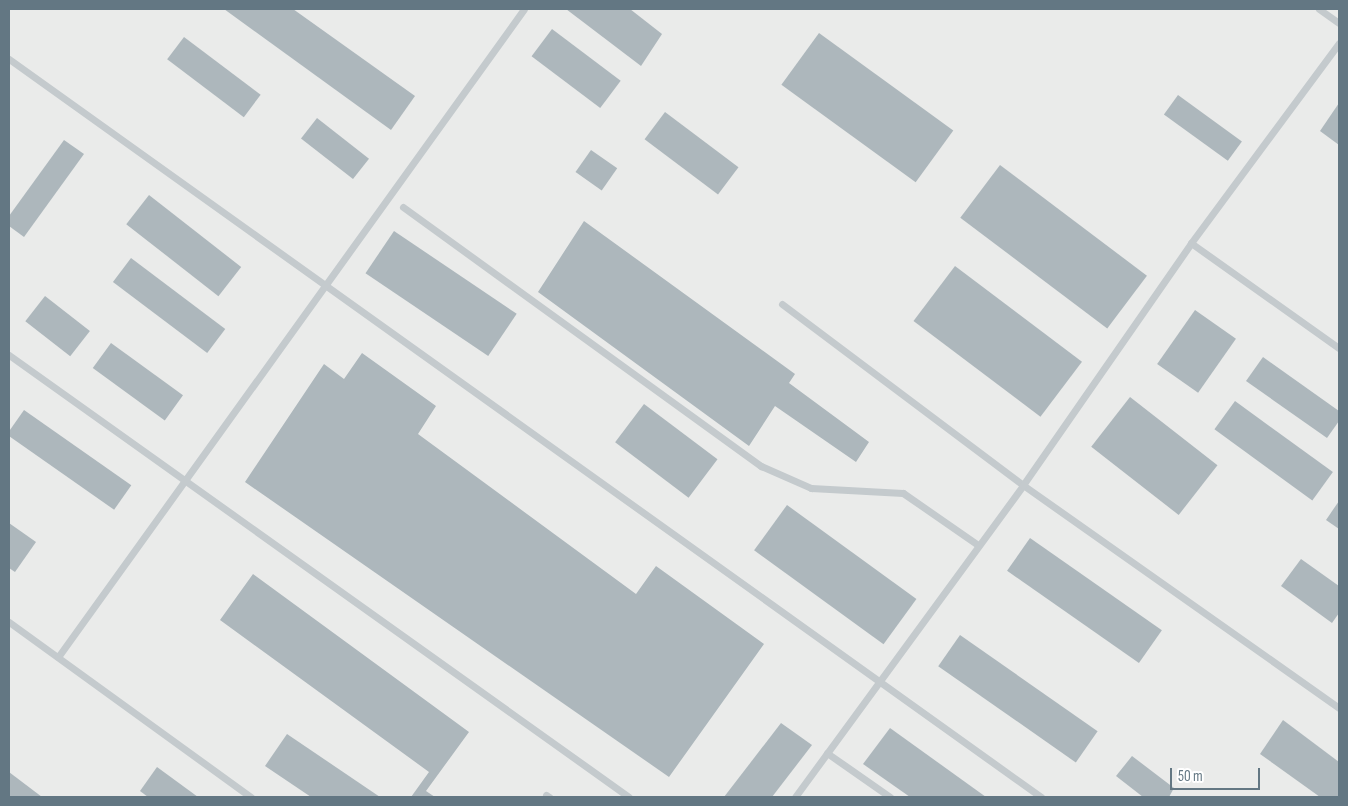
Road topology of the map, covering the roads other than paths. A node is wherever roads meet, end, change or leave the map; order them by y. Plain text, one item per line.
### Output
1 (524, 9) edge
2 (1319, 9) edge
3 (1339, 23) edge
4 (1339, 42) edge
5 (9, 59) edge
6 (403, 207) dead end
7 (1191, 243) junction
8 (326, 285) junction
9 (782, 304) dead end
10 (1339, 348) edge
11 (9, 355) edge
12 (184, 481) junction
13 (1023, 485) junction
14 (978, 546) junction
15 (9, 622) edge
16 (58, 657) junction
17 (879, 681) junction
18 (1339, 708) edge
19 (827, 753) junction
20 (251, 797) edge
21 (629, 797) edge
22 (795, 797) edge
23 (890, 797) edge
24 (1041, 797) edge

1 - 8 lane
2 - 3 lane
4 - 7 lane
5 - 8 lane
6 - 14 lane
7 - 10 lane
7 - 13 lane
8 - 12 lane
8 - 17 lane
9 - 13 lane
11 - 12 lane
12 - 16 lane
12 - 21 lane
13 - 14 lane
13 - 18 lane
14 - 17 lane
15 - 16 lane
16 - 20 lane
17 - 19 lane
17 - 24 lane
19 - 22 lane
19 - 23 lane

